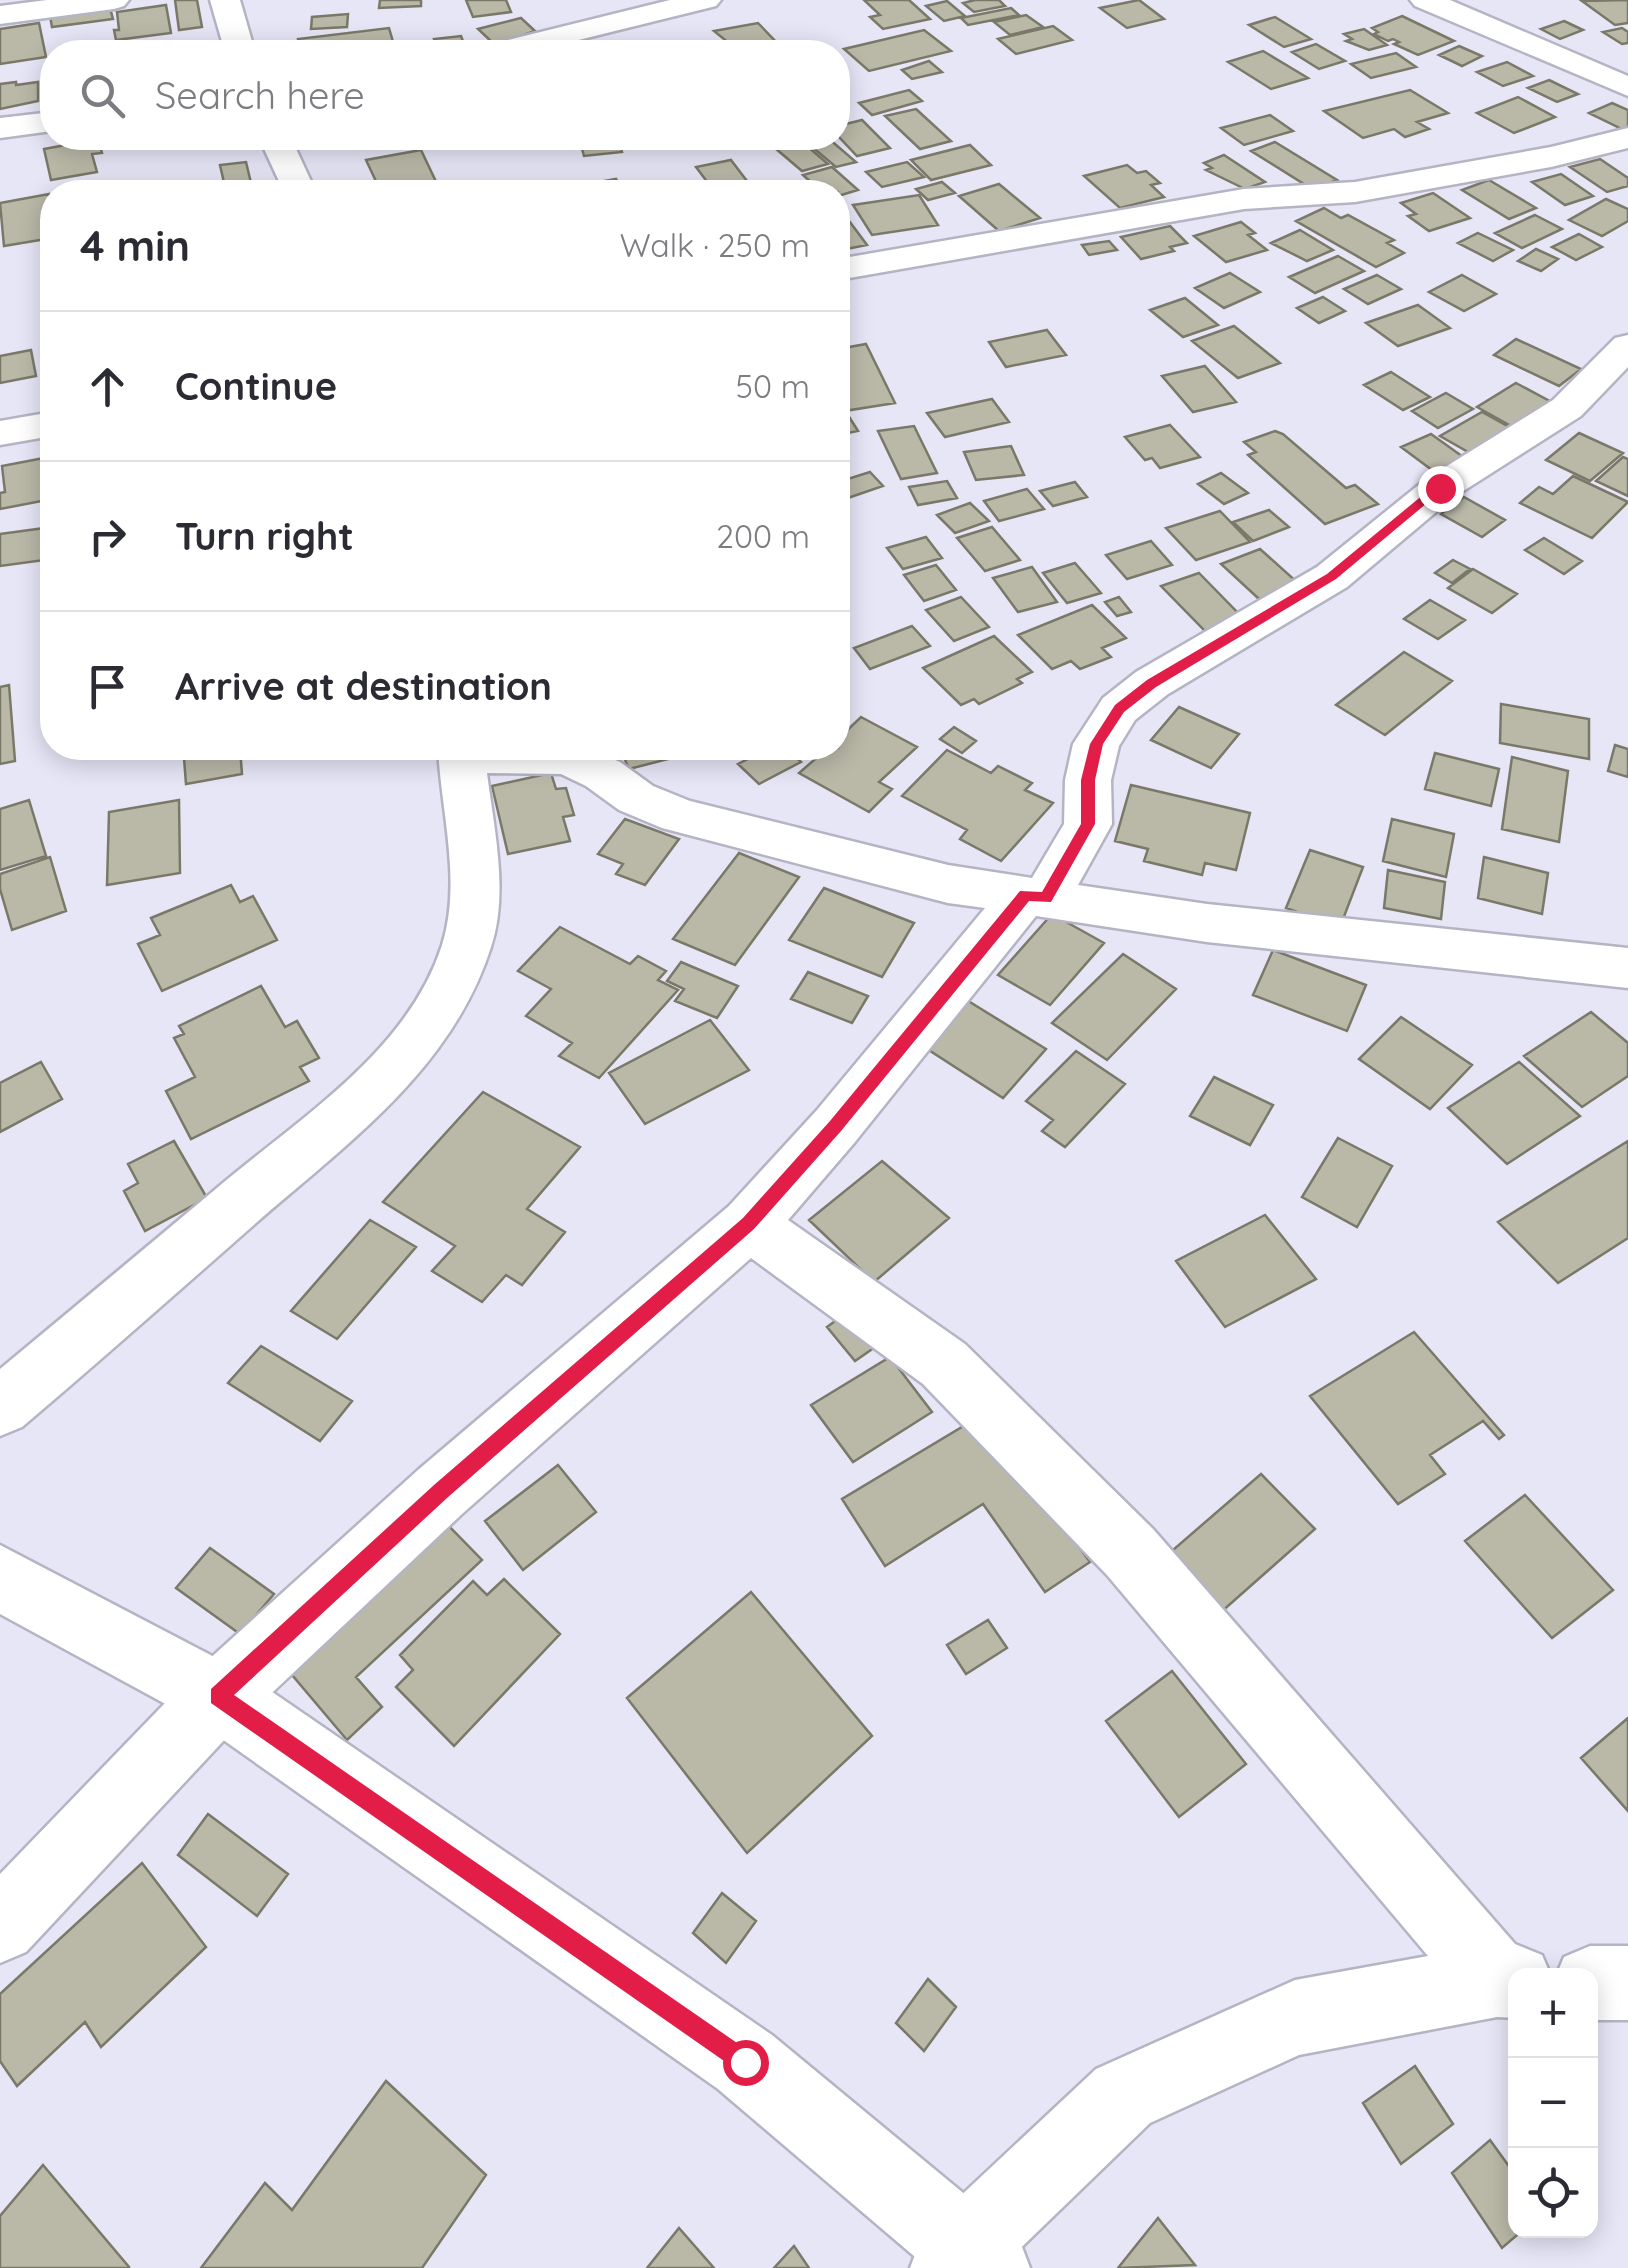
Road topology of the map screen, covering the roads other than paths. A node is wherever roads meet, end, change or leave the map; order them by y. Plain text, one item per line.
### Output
1 (114, 0) edge
2 (225, 0) edge
3 (706, 0) edge
4 (1426, 0) edge
5 (0, 15) edge
6 (237, 40) edge
7 (544, 40) edge
8 (1628, 87) edge
9 (40, 123) edge
10 (0, 128) edge
11 (1628, 138) edge
12 (281, 150) edge
13 (294, 180) edge
14 (850, 268) edge
15 (1628, 346) edge
16 (40, 426) edge
17 (0, 433) edge
18 (462, 760) edge
19 (572, 760) edge
20 (1036, 896) junction
21 (1628, 968) edge
22 (748, 1224) junction
23 (0, 1407) edge
24 (0, 1578) edge
25 (218, 1696) junction
26 (0, 1926) edge
27 (1506, 1981) edge
28 (1628, 1982) edge
29 (1598, 1983) edge
30 (968, 2261) edge

1 - 5 street
2 - 6 street
3 - 7 street
4 - 8 street
9 - 10 street
11 - 14 street
12 - 13 street
15 - 20 street
16 - 17 street
18 - 23 street
19 - 20 street
20 - 21 street
20 - 22 street
22 - 25 street
22 - 27 street
24 - 25 street
25 - 26 street
25 - 30 street
27 - 30 street
28 - 29 street

